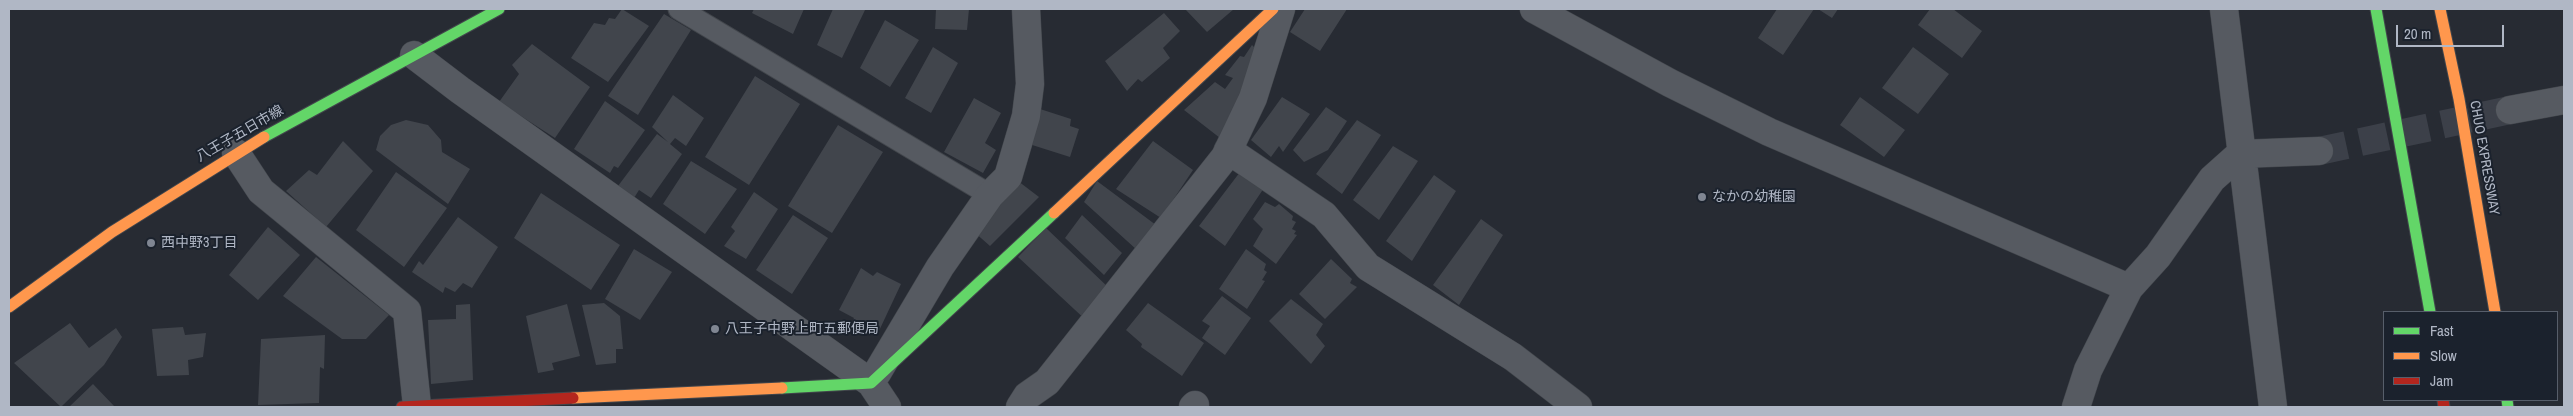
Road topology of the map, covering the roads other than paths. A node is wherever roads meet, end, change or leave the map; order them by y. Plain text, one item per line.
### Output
1 (679, 9) edge
2 (1026, 9) edge
3 (1272, 9) edge
4 (1281, 9) edge
5 (1534, 9) edge
6 (2224, 9) edge
7 (2376, 9) edge
8 (2440, 9) edge
9 (493, 10) edge
10 (414, 54) junction
11 (2564, 100) edge
12 (2510, 110) tunnel mouth
13 (1228, 150) junction
14 (2319, 151) tunnel mouth
15 (236, 152) junction
16 (2240, 154) junction
17 (990, 195) junction
18 (2129, 288) junction
19 (9, 307) edge
20 (2430, 311) edge
21 (2495, 311) edge
22 (871, 383) junction
23 (734, 399) edge
24 (600, 402) edge
25 (409, 406) edge
26 (887, 407) edge
27 (1020, 407) edge
28 (1578, 407) edge
29 (2076, 407) edge
30 (2273, 407) edge

1 - 17 lane
2 - 17 street
3 - 22 main road
4 - 13 street
5 - 18 street
6 - 16 street
7 - 20 main road
8 - 21 main road, CHUO EXPRESSWAY
9 - 10 main road, 八王子五日市線
10 - 15 main road, 八王子五日市線
10 - 22 street
11 - 12 street
13 - 27 street
13 - 28 street
14 - 16 street
15 - 19 main road, 八王子五日市線
15 - 25 street
16 - 18 street
16 - 30 street
17 - 22 street
18 - 29 street
22 - 23 main road
22 - 26 street
23 - 24 main road
24 - 25 main road

